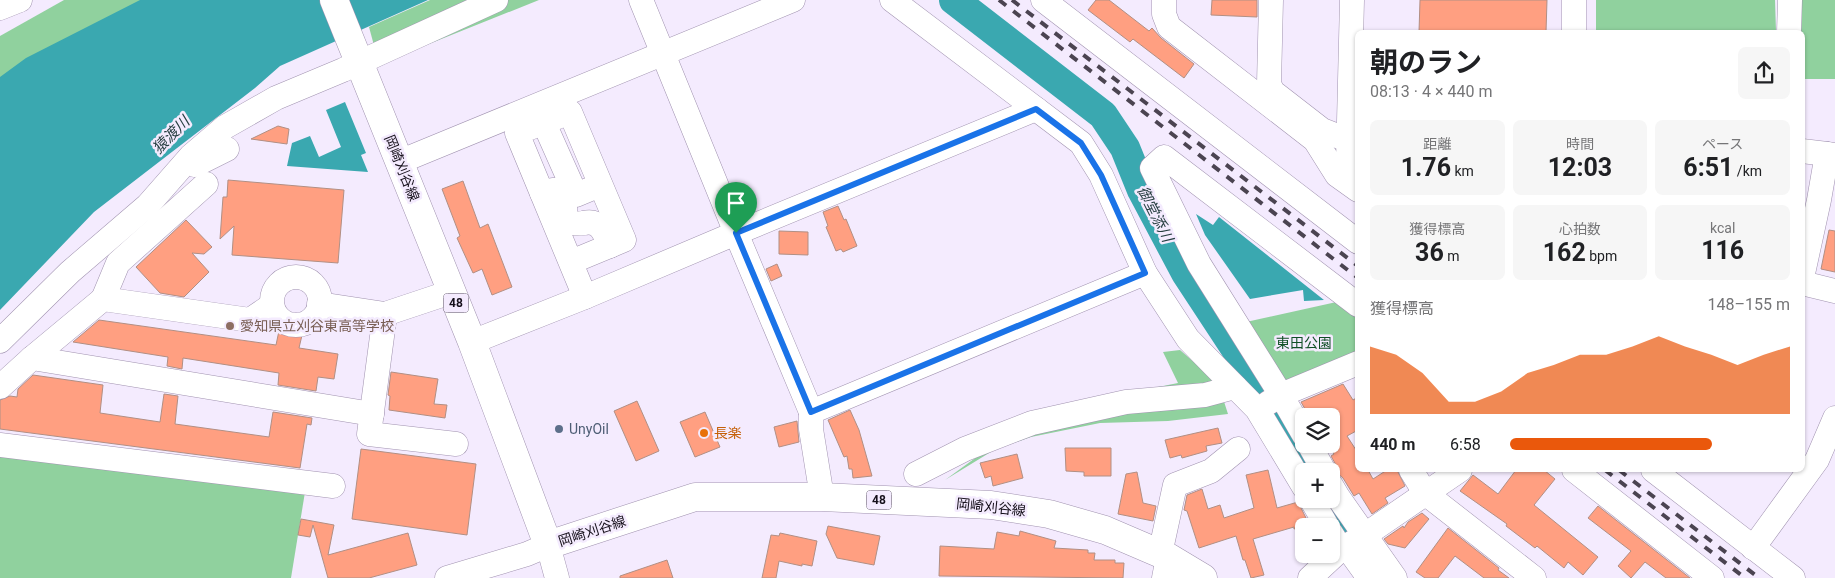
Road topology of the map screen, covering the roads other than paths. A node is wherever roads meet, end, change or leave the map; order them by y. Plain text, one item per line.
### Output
1 (20, 0) edge
2 (334, 0) edge
3 (496, 0) edge
4 (641, 0) edge
5 (793, 0) edge
6 (892, 0) edge
7 (1043, 0) edge
8 (1164, 0) edge
9 (1271, 0) edge
10 (1285, 0) edge
11 (1352, 0) edge
12 (1574, 0) edge
13 (1790, 0) edge
14 (0, 8) edge
15 (1574, 30) edge
16 (1789, 30) edge
17 (663, 53) junction
18 (360, 62) junction
19 (1350, 104) junction
20 (1036, 109) junction
21 (544, 122) junction
22 (580, 137) junction
23 (1353, 142) edge
24 (227, 149) dead end
25 (1805, 151) edge
26 (1831, 154) edge
27 (559, 158) junction
28 (399, 162) junction
29 (1355, 169) edge
30 (536, 177) junction
31 (206, 184) dead end
32 (1355, 188) edge
33 (600, 197) junction
34 (1811, 200) edge
35 (148, 205) junction
36 (736, 233) junction
37 (1355, 240) edge
38 (589, 250) junction
39 (1805, 252) edge
40 (1145, 273) junction
41 (1805, 284) edge
42 (1835, 291) edge
43 (451, 292) junction
44 (585, 298) junction
45 (103, 299) junction
46 (1355, 303) edge
47 (319, 304) junction
48 (272, 305) junction
49 (385, 314) junction
50 (0, 341) edge
51 (472, 342) junction
52 (32, 358) junction
53 (1354, 371) edge
54 (0, 387) edge
55 (1235, 387) junction
56 (1281, 394) junction
57 (1257, 410) junction
58 (811, 412) junction
59 (372, 414) junction
60 (1835, 418) edge
61 (1295, 419) edge
62 (456, 444) dead end
63 (0, 445) edge
64 (1238, 448) dead end
65 (1295, 472) edge
66 (1412, 472) edge
67 (1457, 472) edge
68 (1577, 472) edge
69 (1655, 472) edge
70 (916, 474) dead end
71 (333, 486) dead end
72 (1425, 493) junction
73 (822, 497) junction
74 (1337, 508) edge
75 (1346, 541) edge
76 (548, 545) junction
77 (1753, 548) junction
78 (1164, 563) edge
79 (447, 578) edge
80 (557, 578) edge
81 (1203, 578) edge
82 (1310, 578) edge
83 (1369, 578) edge
84 (1395, 578) edge
85 (1534, 578) edge
86 (1712, 578) edge
87 (1793, 578) edge

1 - 14 street
2 - 18 main road, 岡崎刈谷線 / 48
3 - 18 street
4 - 17 street
5 - 17 street
6 - 20 street
7 - 37 street
8 - 32 street
9 - 23 street
10 - 19 street
11 - 19 street
12 - 15 street
13 - 16 street
17 - 28 street
17 - 36 street
18 - 28 main road, 岡崎刈谷線 / 48
18 - 35 street
19 - 23 street
20 - 36 street
20 - 40 street
21 - 22 street
21 - 27 street
21 - 30 street
22 - 27 street
22 - 33 street
23 - 29 street
24 - 35 street
25 - 26 street
26 - 34 street
27 - 30 street
27 - 33 street
28 - 43 main road, 岡崎刈谷線 / 48
30 - 38 street
30 - 38 street
31 - 45 street
33 - 38 street
34 - 39 street
35 - 50 street
36 - 44 street
36 - 58 street
38 - 44 street
40 - 55 street
40 - 58 street
41 - 42 street
43 - 49 street
43 - 51 main road, 岡崎刈谷線 / 48
44 - 51 street
45 - 48 street
45 - 52 street
46 - 56 street
47 - 48 street
47 - 48 street
47 - 49 street
49 - 59 street
51 - 76 main road, 岡崎刈谷線 / 48
52 - 54 street
52 - 59 street
53 - 56 street
55 - 57 street
55 - 70 street
56 - 57 street
56 - 61 street
57 - 65 street
58 - 73 street
59 - 62 street
60 - 77 street
63 - 71 street
64 - 78 street
66 - 72 street
67 - 72 street
68 - 86 street
69 - 77 street
72 - 75 street
72 - 85 street
73 - 76 main road, 岡崎刈谷線 / 48
73 - 78 main road, 岡崎刈谷線 / 48
74 - 75 street
75 - 82 street
75 - 83 street
75 - 84 street
76 - 79 street
76 - 80 street
77 - 87 street
78 - 81 main road, 岡崎刈谷線 / 48

